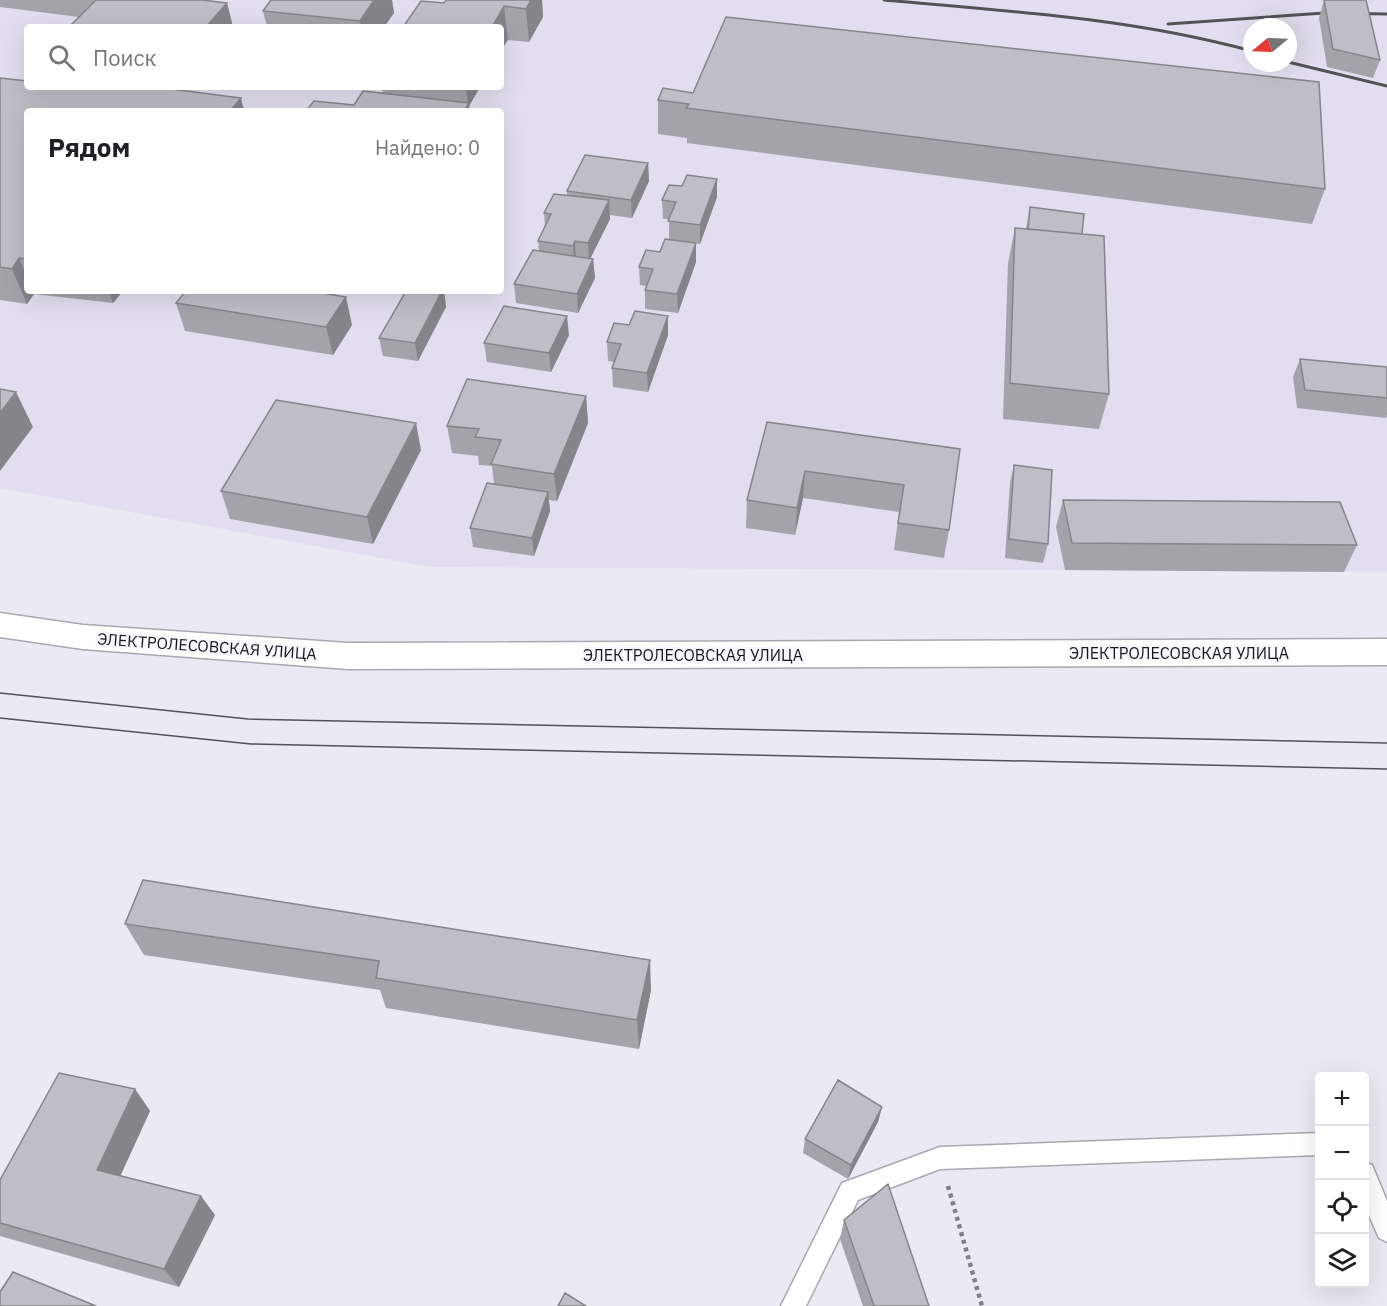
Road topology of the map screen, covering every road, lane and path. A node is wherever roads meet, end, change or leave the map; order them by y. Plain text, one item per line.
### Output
1 (0, 625) edge
2 (1387, 652) edge
3 (1315, 1144) edge
4 (940, 1158) junction
5 (1368, 1180) edge
6 (1387, 1230) edge
7 (793, 1306) edge
8 (982, 1306) edge

1 - 2 main road, ЭЛЕКТРОЛЕСОВСКАЯ УЛИЦА
3 - 4 lane
4 - 7 lane
4 - 8 path
5 - 6 lane

